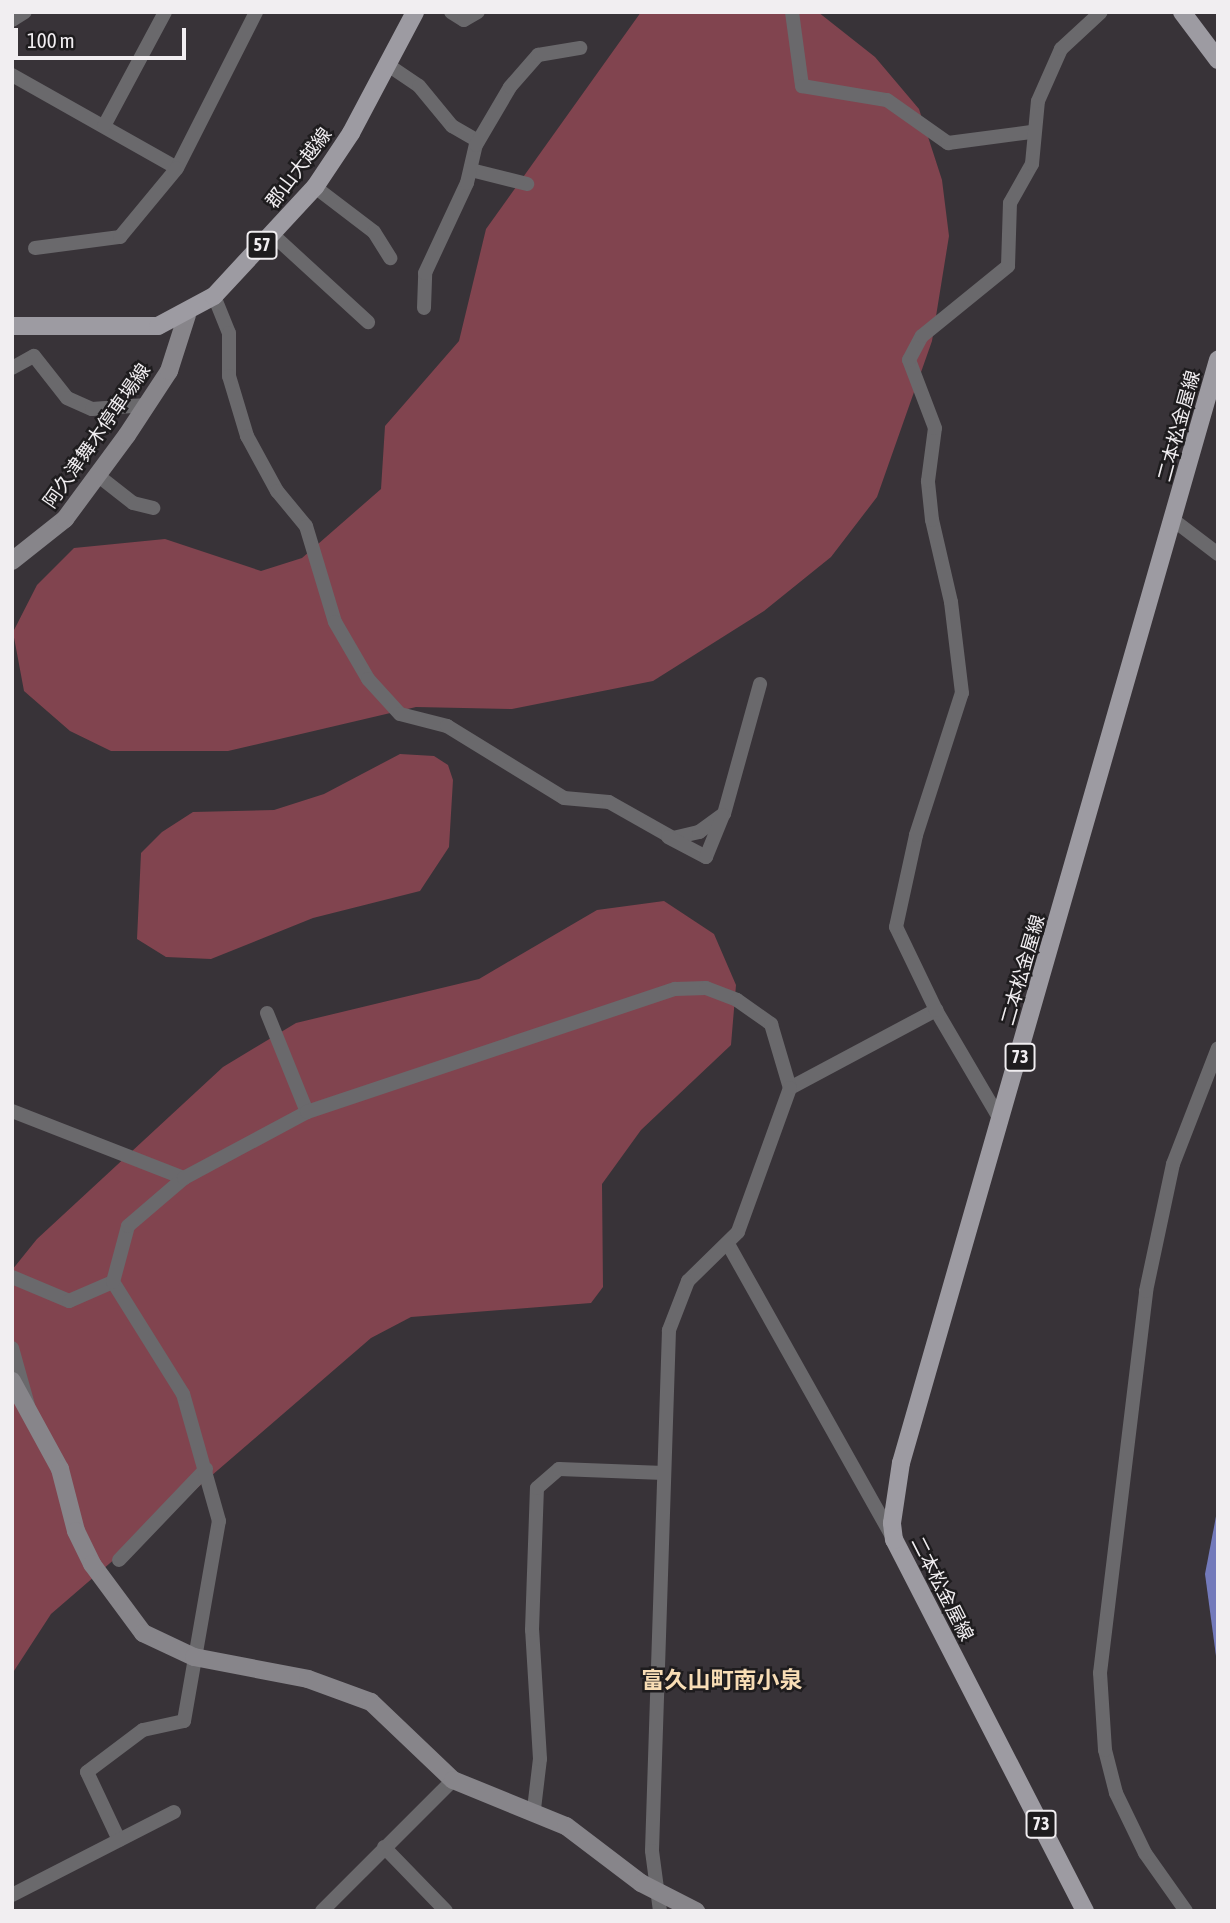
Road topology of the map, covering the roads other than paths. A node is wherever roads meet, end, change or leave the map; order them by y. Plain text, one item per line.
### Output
1 (25, 12) edge
2 (165, 12) edge
3 (256, 12) edge
4 (415, 12) edge
5 (451, 12) edge
6 (478, 12) edge
7 (792, 12) edge
8 (1101, 12) edge
9 (1182, 12) edge
10 (12, 20) edge
11 (580, 48) dead end
12 (1218, 60) edge
13 (388, 65) junction
14 (12, 75) edge
15 (104, 126) junction
16 (1031, 132) junction
17 (478, 141) junction
18 (177, 168) junction
19 (471, 170) junction
20 (527, 184) dead end
21 (315, 187) junction
22 (273, 234) junction
23 (35, 248) dead end
24 (390, 258) dead end
25 (214, 296) junction
26 (424, 308) dead end
27 (187, 315) junction
28 (368, 322) dead end
29 (12, 326) edge
30 (1218, 360) edge
31 (12, 368) edge
32 (146, 405) junction
33 (96, 474) junction
34 (153, 508) dead end
35 (1176, 522) junction
36 (1218, 554) edge
37 (12, 561) edge
38 (760, 684) dead end
39 (724, 814) junction
40 (668, 837) junction
41 (936, 1010) junction
42 (267, 1013) dead end
43 (1218, 1048) edge
44 (790, 1088) junction
45 (12, 1111) edge
46 (307, 1112) junction
47 (1001, 1121) junction
48 (184, 1178) junction
49 (728, 1244) junction
50 (12, 1277) edge
51 (113, 1282) junction
52 (12, 1348) edge
53 (12, 1381) edge
54 (28, 1405) junction
55 (206, 1469) junction
56 (664, 1473) junction
57 (894, 1540) junction
58 (119, 1560) dead end
59 (194, 1657) junction
60 (453, 1780) junction
61 (534, 1810) junction
62 (174, 1812) dead end
63 (120, 1840) junction
64 (384, 1847) junction
65 (662, 1889) junction
66 (12, 1895) edge
67 (1184, 1910) edge
68 (322, 1911) edge
69 (446, 1911) edge
70 (660, 1911) edge
71 (696, 1911) edge
72 (1085, 1911) edge

1 - 10 street
2 - 15 street
3 - 18 street
4 - 13 main road, 郡山大越線 / 57
5 - 6 street
7 - 16 street
8 - 16 street
9 - 12 main road
11 - 17 street
13 - 17 street
13 - 21 main road, 郡山大越線 / 57
14 - 15 street
15 - 18 street
16 - 41 street
17 - 19 street
18 - 23 street
19 - 20 street
19 - 26 street
21 - 22 main road, 郡山大越線 / 57
21 - 24 street
22 - 25 main road, 郡山大越線 / 57
22 - 28 street
25 - 27 main road, 郡山大越線 / 57
25 - 40 street
27 - 29 main road, 郡山大越線 / 57
27 - 32 street, 阿久津舞木停車場線
30 - 35 main road, 二本松金屋線 / 73
31 - 32 street
32 - 33 street, 阿久津舞木停車場線
33 - 34 street
33 - 37 street, 阿久津舞木停車場線
35 - 36 street
35 - 47 main road, 二本松金屋線 / 73
38 - 39 street
39 - 40 street
39 - 40 street
41 - 44 street
41 - 47 street
42 - 46 street
43 - 67 street
44 - 46 street
44 - 49 street
45 - 48 street
46 - 48 street
47 - 57 main road, 二本松金屋線 / 73
48 - 51 street
49 - 56 street
49 - 57 street
50 - 51 street
51 - 55 street
52 - 54 street
53 - 54 street
54 - 59 street
55 - 58 street
55 - 59 street
56 - 61 street
56 - 65 street
57 - 72 main road, 二本松金屋線 / 73
59 - 60 street
59 - 63 street
60 - 61 street
60 - 64 street
61 - 65 street
62 - 63 street
63 - 66 street
64 - 68 street
64 - 69 street
65 - 70 street
65 - 71 street

